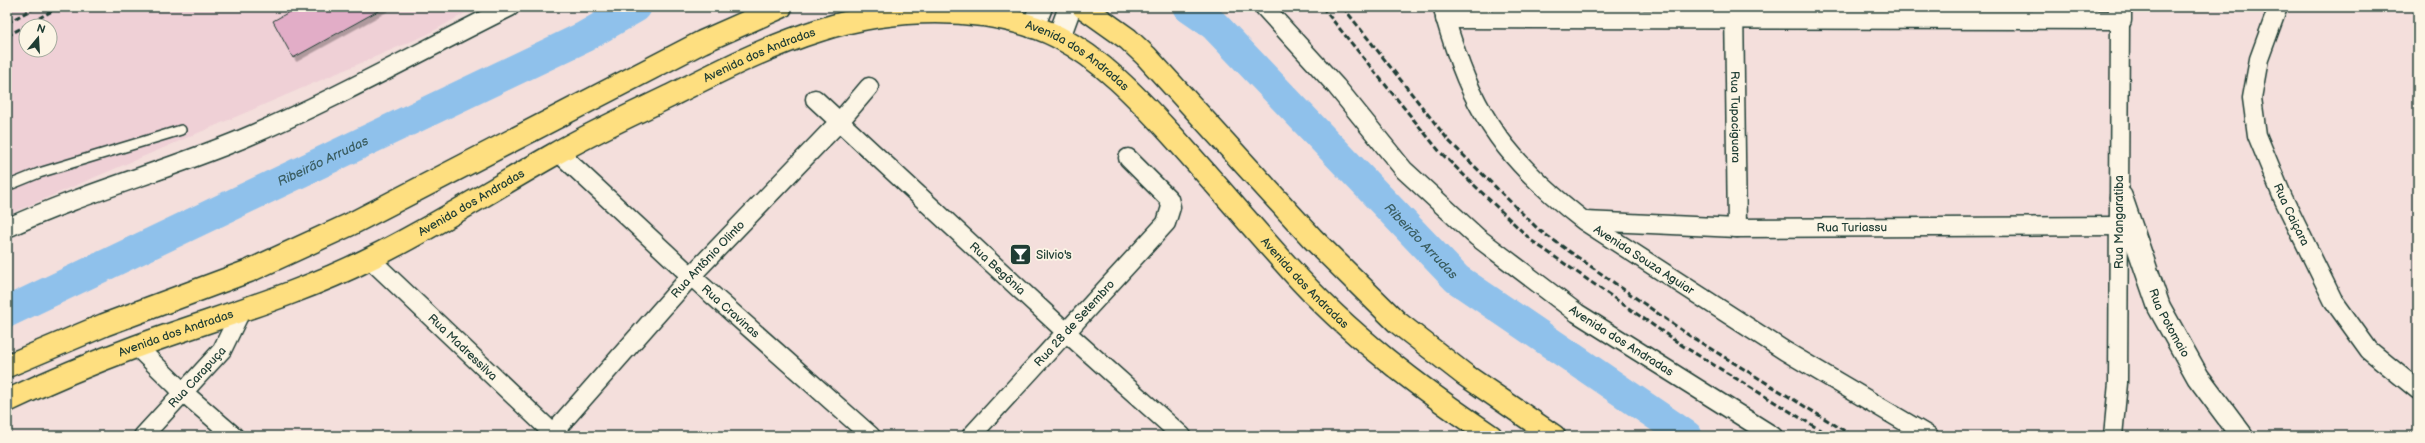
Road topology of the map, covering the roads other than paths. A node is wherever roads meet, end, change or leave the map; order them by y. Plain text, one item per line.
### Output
1 (510, 7) edge
2 (781, 7) edge
3 (1070, 7) edge
4 (1083, 7) edge
5 (1264, 7) edge
6 (2278, 7) edge
7 (1444, 13) edge
8 (1734, 13) edge
9 (2120, 14) edge
10 (1037, 17) edge
11 (1058, 37) junction
12 (869, 87) dead end
13 (815, 99) dead end
14 (840, 121) junction
15 (181, 130) dead end
16 (558, 152) junction
17 (1128, 158) dead end
18 (7, 186) edge
19 (2121, 197) junction
20 (1584, 220) junction
21 (2120, 226) junction
22 (7, 228) edge
23 (1737, 228) junction
24 (370, 259) junction
25 (691, 276) junction
26 (241, 311) junction
27 (1066, 332) junction
28 (137, 347) junction
29 (7, 366) edge
30 (2418, 390) edge
31 (183, 392) junction
32 (7, 401) edge
33 (553, 435) edge
34 (143, 436) edge
35 (234, 436) edge
36 (871, 436) edge
37 (971, 436) edge
38 (1182, 436) edge
39 (1491, 436) edge
40 (1554, 436) edge
41 (1773, 436) edge
42 (1929, 436) edge
43 (2113, 436) edge
44 (2242, 436) edge

1 - 22 street
2 - 29 main road
3 - 11 street
4 - 40 main road
5 - 41 street, Avenida dos Andradas
6 - 30 street, Rua Caiçara
7 - 8 street
7 - 20 street, Avenida Souza Aguiar
8 - 9 street
8 - 23 street, Rua Tupaciguara
9 - 19 street, Rua Mangaratiba
10 - 11 main road, Avenida dos Andradas
10 - 16 main road, Avenida dos Andradas
11 - 39 main road, Avenida dos Andradas
12 - 14 street, Rua Antônio Olinto
13 - 14 street, Rua Begônia
14 - 25 street, Rua Antônio Olinto
14 - 27 street, Rua Begônia
15 - 18 lane
16 - 24 main road, Avenida dos Andradas
16 - 25 street, Rua Cravinas
17 - 27 street, Rua 28 de Setembro
19 - 21 street, Rua Mangaratiba
19 - 44 street, Rua Potomaio
20 - 23 street, Rua Turiassu
20 - 42 street, Avenida Souza Aguiar
21 - 23 street, Rua Turiassu
21 - 43 street, Rua Mangaratiba
24 - 26 main road, Avenida dos Andradas
24 - 33 street, Rua Madressilva
25 - 33 street, Rua Antônio Olinto
25 - 36 street, Rua Cravinas
26 - 28 main road, Avenida dos Andradas
26 - 31 street, Rua Carapuça
27 - 37 street, Rua 28 de Setembro
27 - 38 street, Rua Begônia
28 - 31 street
28 - 32 main road, Avenida dos Andradas
31 - 34 street, Rua Carapuça
31 - 35 street

